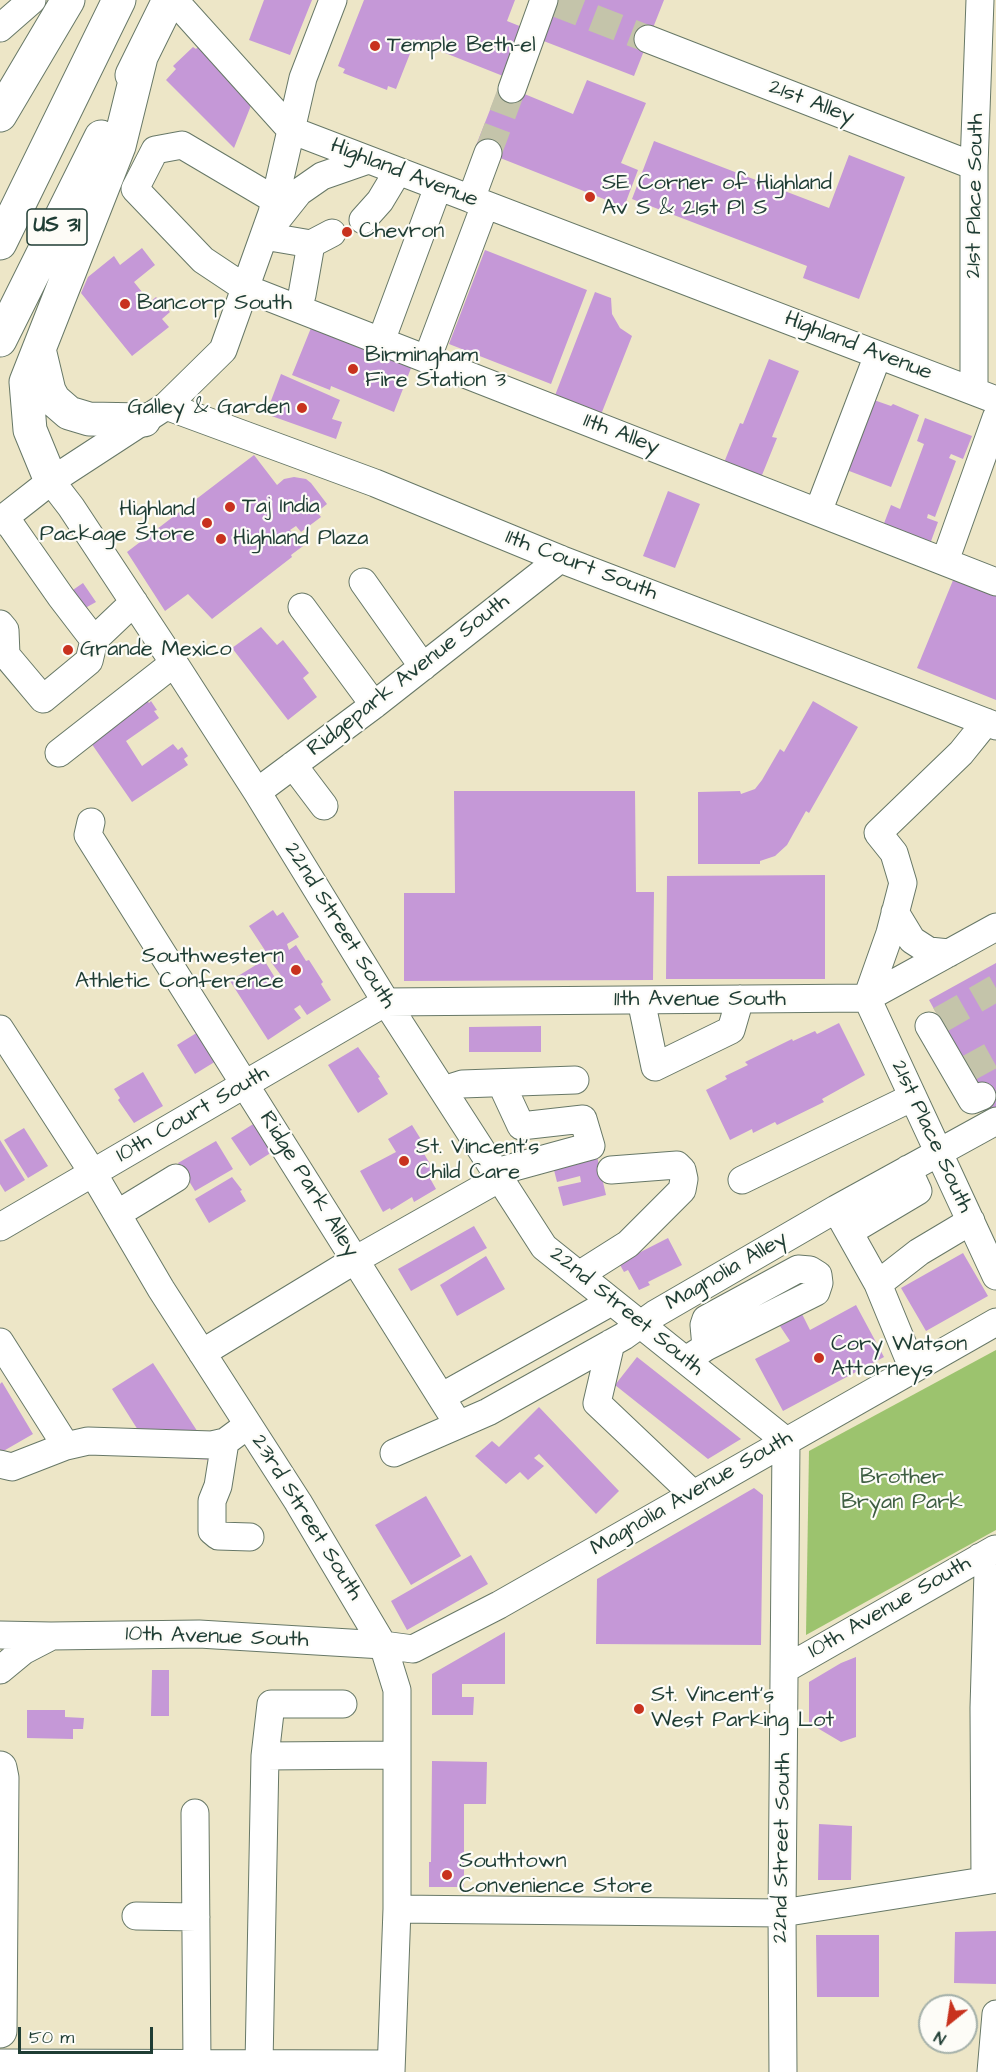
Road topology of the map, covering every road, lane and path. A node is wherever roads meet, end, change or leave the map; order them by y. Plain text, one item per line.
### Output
1 (32, 0) edge
2 (68, 0) edge
3 (119, 0) edge
4 (169, 0) edge
5 (174, 0) edge
6 (333, 0) edge
7 (980, 0) edge
8 (549, 1) edge
9 (0, 28) edge
10 (648, 39) tunnel mouth
11 (512, 89) tunnel mouth
12 (0, 115) edge
13 (119, 120) junction
14 (291, 130) junction
15 (488, 153) tunnel mouth
16 (368, 160) junction
17 (974, 166) junction
18 (398, 171) junction
19 (438, 186) junction
20 (275, 200) junction
21 (478, 202) junction
22 (363, 220) dead end
23 (985, 220) edge
24 (264, 236) junction
25 (0, 243) edge
26 (985, 272) edge
27 (245, 288) junction
28 (302, 295) dead end
29 (0, 340) edge
30 (381, 341) junction
31 (38, 347) junction
32 (878, 355) junction
33 (427, 359) junction
34 (985, 396) edge
35 (155, 413) junction
36 (996, 418) edge
37 (51, 481) junction
38 (818, 512) junction
39 (3, 519) edge
40 (560, 559) junction
41 (945, 561) junction
42 (363, 582) dead end
43 (996, 582) edge
44 (134, 602) junction
45 (302, 607) dead end
46 (0, 624) edge
47 (94, 640) junction
48 (174, 663) junction
49 (423, 667) junction
50 (374, 705) junction
51 (991, 724) edge
52 (59, 753) dead end
53 (293, 765) junction
54 (257, 792) junction
55 (324, 806) dead end
56 (91, 822) dead end
57 (895, 912) junction
58 (996, 927) edge
59 (949, 953) junction
60 (867, 998) junction
61 (740, 999) junction
62 (641, 1000) junction
63 (386, 1002) junction
64 (0, 1029) edge
65 (890, 1048) junction
66 (575, 1080) dead end
67 (501, 1083) junction
68 (245, 1084) junction
69 (443, 1090) junction
70 (918, 1091) junction
71 (982, 1096) dead end
72 (996, 1120) edge
73 (938, 1152) junction
74 (611, 1170) dead end
75 (93, 1173) junction
76 (498, 1175) junction
77 (176, 1178) dead end
78 (742, 1180) dead end
79 (117, 1214) junction
80 (842, 1220) junction
81 (970, 1221) junction
82 (0, 1227) edge
83 (355, 1260) junction
84 (579, 1275) junction
85 (996, 1276) edge
86 (878, 1284) junction
87 (611, 1302) junction
88 (996, 1322) edge
89 (640, 1325) junction
90 (0, 1342) edge
91 (611, 1344) junction
92 (202, 1353) junction
93 (913, 1369) junction
94 (441, 1396) junction
95 (458, 1424) junction
96 (248, 1425) junction
97 (786, 1441) junction
98 (225, 1442) junction
99 (66, 1446) junction
100 (394, 1453) dead end
101 (0, 1464) edge
102 (693, 1494) junction
103 (250, 1537) dead end
104 (988, 1553) edge
105 (0, 1635) edge
106 (51, 1636) junction
107 (383, 1646) junction
108 (785, 1669) junction
109 (0, 1670) edge
110 (343, 1704) dead end
111 (397, 1755) junction
112 (266, 1756) junction
113 (0, 1768) edge
114 (195, 1813) dead end
115 (991, 1880) edge
116 (397, 1909) junction
117 (782, 1913) junction
118 (136, 1916) dead end
119 (196, 1917) junction
120 (996, 2014) edge
121 (0, 2031) edge
122 (0, 2063) edge
123 (197, 2063) junction
124 (259, 2064) junction
125 (391, 2068) edge
126 (783, 2072) edge
127 (991, 2072) edge

1 - 9 street
2 - 12 main road
3 - 25 main road, US 31
4 - 13 main road, US 31
5 - 14 street
6 - 14 street
7 - 17 street, 21st Place South
8 - 11 street
10 - 17 street, 21st Alley
13 - 29 main road, US 31
13 - 31 main road
14 - 16 street, Highland Avenue
14 - 20 street
15 - 21 street
16 - 18 street, Highland Avenue
16 - 24 street
17 - 23 street, 21st Place South
18 - 19 street, Highland Avenue
18 - 22 street
19 - 21 street, Highland Avenue
19 - 30 street
20 - 24 street
20 - 27 street, 11th Alley
21 - 32 street, Highland Avenue
21 - 33 street
23 - 26 street, 21st Place South
24 - 27 street
24 - 28 street
26 - 34 street, 21st Place South
27 - 30 street, 11th Alley
27 - 35 street
30 - 33 street, 11th Alley
31 - 35 main road
31 - 37 main road
32 - 34 street, Highland Avenue
32 - 38 street
33 - 38 street, 11th Alley
35 - 37 street
35 - 40 street, 11th Court South
36 - 41 street
37 - 39 street
37 - 44 street, 22nd Street South
38 - 41 street, 11th Alley
39 - 47 street
40 - 49 street, Ridgepark Avenue South
40 - 51 street, 11th Court South
41 - 43 street, 11th Alley
42 - 49 street
44 - 47 street
44 - 48 street, 22nd Street South
45 - 50 street
46 - 47 street
48 - 52 street
48 - 54 street, 22nd Street South
49 - 50 street, Ridgepark Avenue South
50 - 53 street, Ridgepark Avenue South
51 - 57 street
53 - 54 street, Ridgepark Avenue South
53 - 55 street
54 - 63 street, 22nd Street South
56 - 68 street, Ridge Park Alley
57 - 59 street
57 - 60 street
58 - 59 street, 11th Avenue South
59 - 60 street, 11th Avenue South
60 - 61 street, 11th Avenue South
60 - 65 street, 21st Place South
61 - 62 street, 11th Avenue South
61 - 62 street
62 - 63 street, 11th Avenue South
63 - 68 street, 10th Court South
63 - 69 street, 22nd Street South
64 - 75 street, 23rd Street South
65 - 70 street, 21st Place South
65 - 71 street
66 - 67 street
67 - 69 street
67 - 76 street
68 - 75 street, 10th Court South
68 - 83 street, Ridge Park Alley
69 - 76 street, 22nd Street South
70 - 73 street, 21st Place South
70 - 78 street
72 - 73 street, Magnolia Alley
73 - 80 street, Magnolia Alley
73 - 81 street, 21st Place South
74 - 84 street
75 - 79 street, 23rd Street South
75 - 82 street, 10th Court South
76 - 83 street
76 - 84 street, 22nd Street South
77 - 79 street
79 - 92 street, 23rd Street South
80 - 86 street
80 - 89 street, Magnolia Alley
81 - 85 street, 21st Place South
81 - 86 street
83 - 92 street
83 - 94 street, Ridge Park Alley
84 - 87 street, 22nd Street South
86 - 93 street
87 - 89 street, 22nd Street South
87 - 94 street
88 - 93 street, Magnolia Avenue South
89 - 91 street, Magnolia Alley
89 - 97 street, 22nd Street South
90 - 99 street
91 - 95 street, Magnolia Alley
91 - 102 street
92 - 96 street, 23rd Street South
93 - 97 street, Magnolia Avenue South
94 - 95 street, Ridge Park Alley
95 - 100 street, Magnolia Alley
96 - 98 street
96 - 107 street, 23rd Street South
97 - 102 street, Magnolia Avenue South
97 - 108 street, 22nd Street South
98 - 99 street
98 - 103 street
99 - 101 street
102 - 107 street, Magnolia Avenue South
104 - 108 street, 10th Avenue South
104 - 115 street
105 - 106 street, 10th Avenue South
106 - 107 street, 10th Avenue South
106 - 109 street, 10th Avenue South
107 - 111 street, 23rd Street South
108 - 117 street, 22nd Street South
110 - 112 street
111 - 112 street
111 - 116 street, 23rd Street South
112 - 124 street
113 - 121 main road
114 - 119 street
115 - 117 street
116 - 117 street
116 - 125 street, 23rd Street South
117 - 126 street, 22nd Street South
118 - 119 street
119 - 123 street
120 - 127 street
122 - 123 street
123 - 124 street
124 - 125 street

